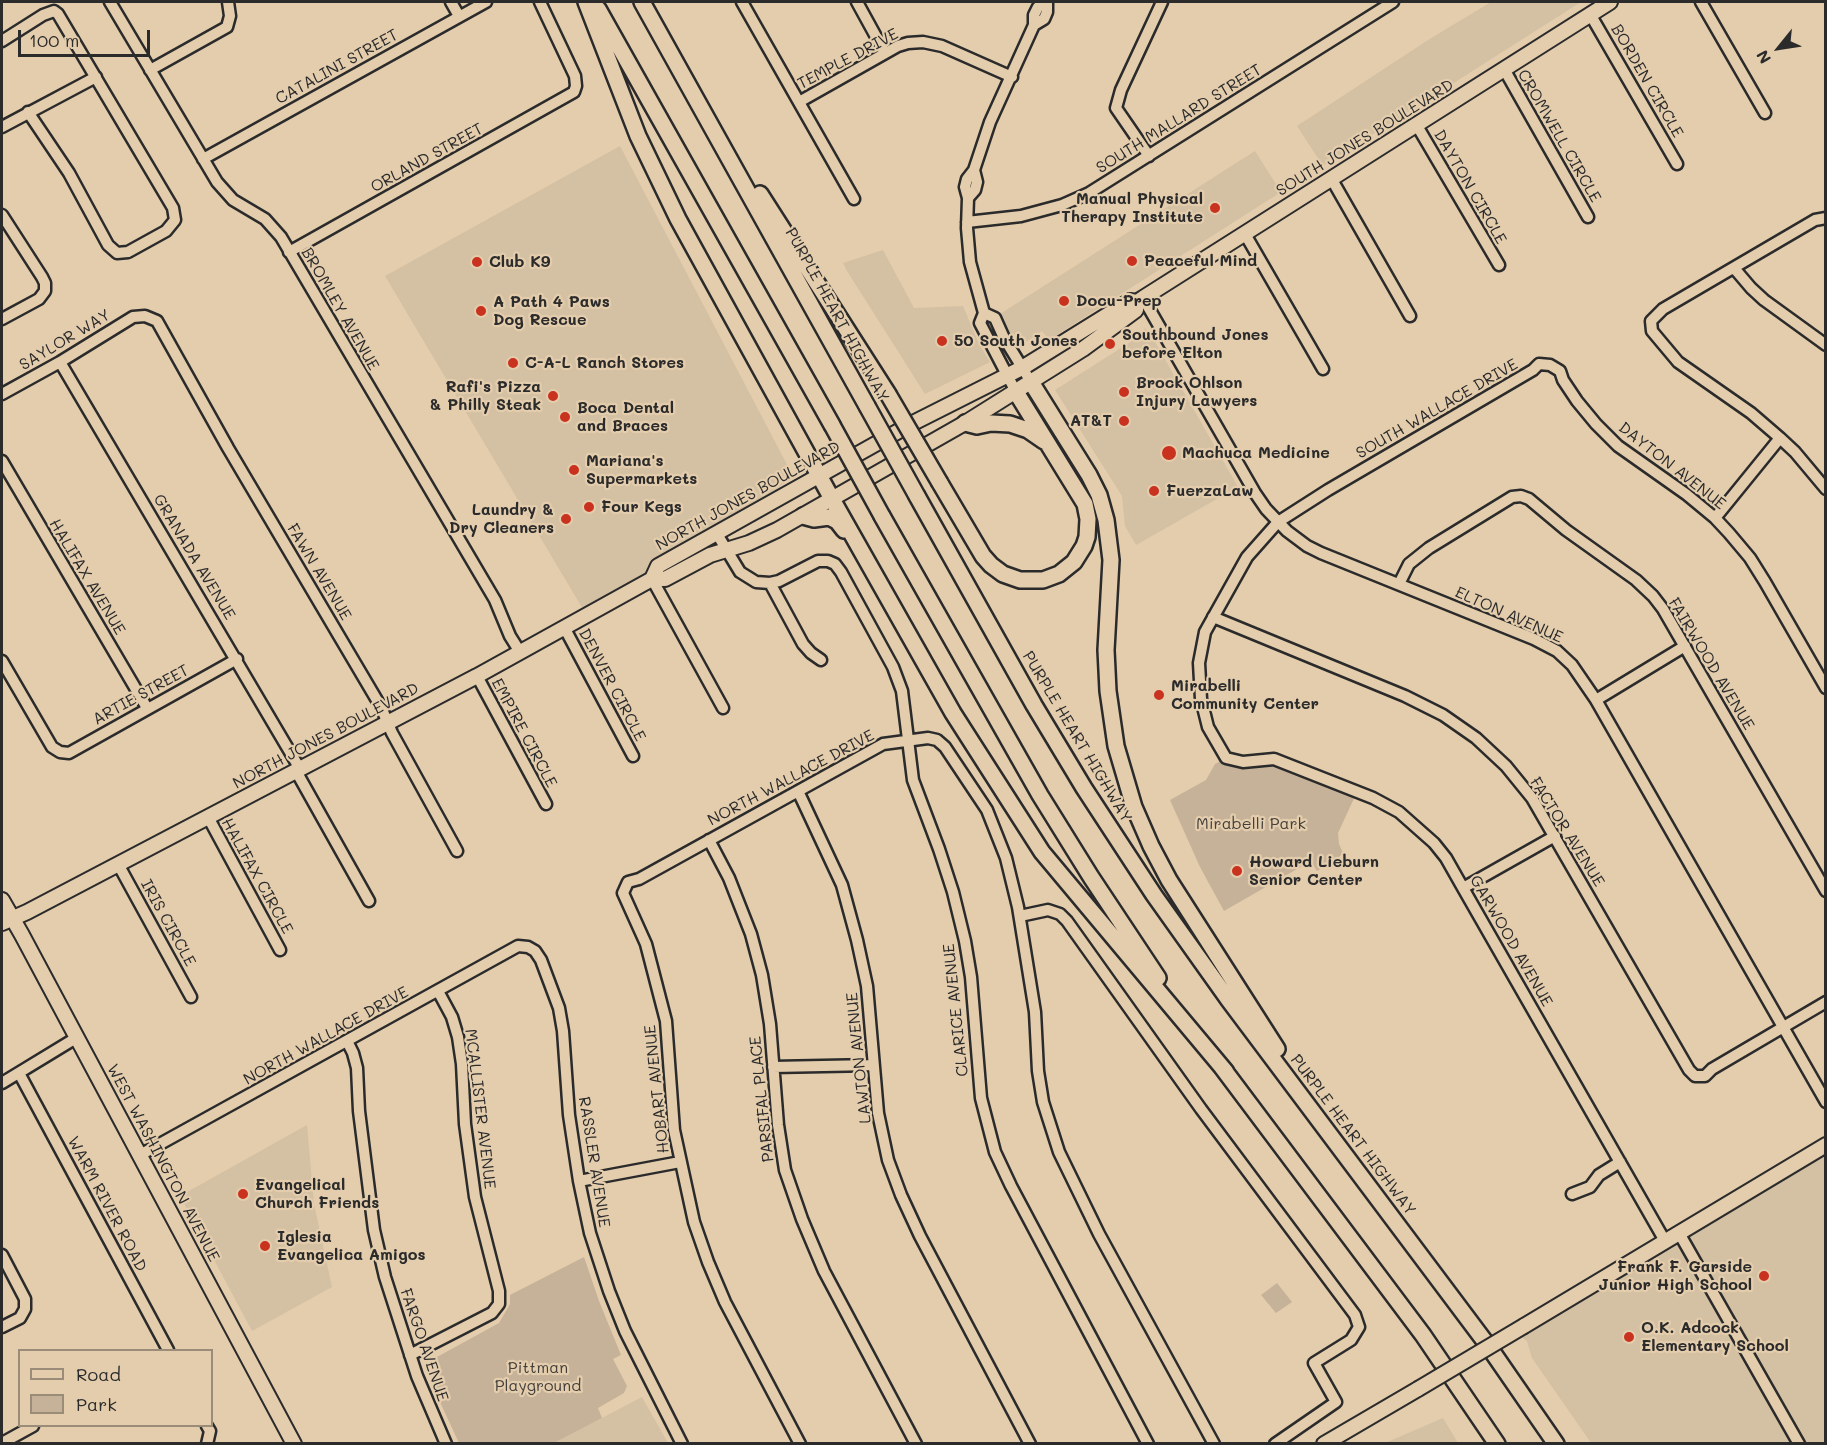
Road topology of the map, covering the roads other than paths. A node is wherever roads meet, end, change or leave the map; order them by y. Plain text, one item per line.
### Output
1 (111, 2) edge
2 (228, 2) edge
3 (451, 2) edge
4 (486, 2) edge
5 (540, 2) edge
6 (586, 2) edge
7 (593, 2) edge
8 (642, 2) edge
9 (742, 2) edge
10 (857, 2) edge
11 (1047, 2) edge
12 (1162, 2) edge
13 (1393, 2) edge
14 (1610, 2) edge
15 (1701, 2) edge
16 (1590, 14) junction
17 (459, 16) junction
18 (657, 29) junction
19 (2, 41) edge
20 (885, 53) junction
21 (1504, 69) junction
22 (150, 70) junction
23 (96, 77) junction
24 (1012, 77) junction
25 (799, 102) junction
26 (28, 112) junction
27 (1764, 113) dead end
28 (1416, 124) junction
29 (2, 127) edge
30 (1149, 156) junction
31 (203, 159) junction
32 (1677, 164) dead end
33 (1331, 178) junction
34 (854, 199) dead end
35 (2, 215) edge
36 (1588, 217) dead end
37 (1824, 217) edge
38 (967, 222) junction
39 (1245, 234) junction
40 (290, 252) junction
41 (1499, 265) dead end
42 (1734, 268) junction
43 (1140, 300) junction
44 (984, 313) junction
45 (145, 316) joint
46 (1410, 316) dead end
47 (2, 319) edge
48 (1826, 345) edge
49 (60, 362) junction
50 (1550, 365) joint
51 (1022, 368) junction
52 (1323, 369) dead end
53 (1007, 375) junction
54 (1031, 382) junction
55 (1016, 392) junction
56 (2, 394) edge
57 (965, 423) junction
58 (1780, 438) junction
59 (1051, 447) junction
60 (866, 448) joint
61 (2, 461) edge
62 (880, 472) joint
63 (819, 475) junction
64 (1826, 489) edge
65 (832, 500) junction
66 (803, 516) junction
67 (1715, 518) junction
68 (1278, 522) junction
69 (717, 534) junction
70 (852, 535) junction
71 (726, 549) junction
72 (652, 579) junction
73 (770, 583) junction
74 (1399, 584) junction
75 (1213, 617) junction
76 (564, 627) junction
77 (1685, 646) junction
78 (519, 652) junction
79 (237, 659) junction
80 (821, 660) dead end
81 (2, 661) edge
82 (477, 676) junction
83 (1826, 688) edge
84 (1596, 700) junction
85 (147, 708) junction
86 (723, 708) dead end
87 (387, 722) junction
88 (908, 740) junction
89 (633, 756) dead end
90 (1243, 762) joint
91 (298, 770) junction
92 (798, 791) junction
93 (546, 804) dead end
94 (208, 817) junction
95 (1555, 836) junction
96 (709, 840) junction
97 (457, 851) dead end
98 (118, 864) junction
99 (1463, 888) junction
100 (1826, 891) edge
101 (623, 893) joint
102 (2, 900) edge
103 (369, 901) dead end
104 (1020, 916) junction
105 (7, 921) edge
106 (2, 935) edge
107 (528, 947) joint
108 (280, 950) dead end
109 (438, 991) junction
110 (191, 997) dead end
111 (1826, 1002) edge
112 (1783, 1028) junction
113 (76, 1038) junction
114 (347, 1041) junction
115 (873, 1065) junction
116 (773, 1067) junction
117 (19, 1072) junction
118 (1226, 1072) junction
119 (2, 1083) edge
120 (1826, 1102) edge
121 (1826, 1145) edge
122 (1342, 1150) junction
123 (140, 1155) junction
124 (680, 1162) junction
125 (1620, 1162) junction
126 (579, 1181) junction
127 (1572, 1194) dead end
128 (1678, 1233) junction
129 (1665, 1241) junction
130 (2, 1255) edge
131 (2, 1328) edge
132 (167, 1349) edge
133 (410, 1355) junction
134 (29, 1427) edge
135 (208, 1427) edge
136 (3, 1441) edge
137 (1210, 1442) edge
138 (208, 1443) edge
139 (294, 1443) edge
140 (446, 1443) edge
141 (682, 1443) edge
142 (800, 1443) edge
143 (916, 1443) edge
144 (1030, 1443) edge
145 (1148, 1443) edge
146 (1275, 1443) edge
147 (1324, 1443) edge
148 (1497, 1443) edge
149 (1556, 1443) edge
150 (1799, 1443) edge

1 - 22 street, BROMLEY AVENUE
2 - 22 street
3 - 17 street
4 - 17 street, CATALINI STREET
5 - 40 street, ORLAND STREET
6 - 63 highway
7 - 118 highway, bridge
8 - 18 highway, PURPLE HEART HIGHWAY
9 - 25 street
10 - 20 street
11 - 24 street
12 - 30 street
13 - 30 street, SOUTH MALLARD STREET
14 - 16 main road, SOUTH JONES BOULEVARD
15 - 27 street
16 - 21 main road, SOUTH JONES BOULEVARD
16 - 32 street, BORDEN CIRCLE
17 - 31 street, CATALINI STREET
18 - 59 highway, bridge
18 - 122 highway, PURPLE HEART HIGHWAY, bridge
19 - 23 street
20 - 24 street, TEMPLE DRIVE
20 - 25 street, TEMPLE DRIVE
21 - 28 main road, SOUTH JONES BOULEVARD
21 - 36 street, CROMWELL CIRCLE
22 - 31 street, BROMLEY AVENUE
23 - 26 street
23 - 26 street
24 - 38 street
25 - 34 street
26 - 29 street
28 - 33 main road, SOUTH JONES BOULEVARD
28 - 41 street, DAYTON CIRCLE
30 - 38 street, SOUTH MALLARD STREET
31 - 40 street, BROMLEY AVENUE
33 - 39 main road, SOUTH JONES BOULEVARD
33 - 46 street
35 - 47 street
37 - 42 street
38 - 44 street
39 - 43 main road, SOUTH JONES BOULEVARD
39 - 52 street
40 - 78 street, BROMLEY AVENUE
42 - 48 street
42 - 58 street
43 - 51 main road, SOUTH JONES BOULEVARD
43 - 54 main road, SOUTH JONES BOULEVARD
43 - 68 street, ELTON AVENUE
44 - 51 street
44 - 53 street
45 - 49 street, SAYLOR WAY
45 - 87 street, FAWN AVENUE
49 - 56 street, SAYLOR WAY
49 - 79 street, GRANADA AVENUE
50 - 67 street, DAYTON AVENUE
50 - 68 street, SOUTH WALLACE DRIVE
51 - 53 main road, SOUTH JONES BOULEVARD
51 - 54 street
53 - 55 street
53 - 60 main road, SOUTH JONES BOULEVARD
54 - 55 main road, SOUTH JONES BOULEVARD
54 - 122 highway
55 - 57 main road, SOUTH JONES BOULEVARD
55 - 59 highway
57 - 59 highway
57 - 62 main road, SOUTH JONES BOULEVARD
58 - 64 street
58 - 67 street
60 - 63 main road, NORTH JONES BOULEVARD
61 - 85 street, HALIFAX AVENUE
62 - 65 main road, NORTH JONES BOULEVARD
63 - 65 highway
63 - 69 main road, NORTH JONES BOULEVARD
65 - 66 main road, NORTH JONES BOULEVARD
65 - 70 highway
66 - 70 highway
66 - 71 main road, NORTH JONES BOULEVARD
67 - 83 street, DAYTON AVENUE
68 - 74 street, ELTON AVENUE
68 - 75 street, SOUTH WALLACE DRIVE
69 - 71 street
69 - 72 main road, NORTH JONES BOULEVARD
70 - 118 highway
71 - 72 main road, NORTH JONES BOULEVARD
71 - 73 street
72 - 76 main road, NORTH JONES BOULEVARD
72 - 86 street
73 - 80 street
73 - 88 street, CLARICE AVENUE
74 - 77 street, FAIRWOOD AVENUE
74 - 84 street, ELTON AVENUE
75 - 90 street, SOUTH WALLACE DRIVE
75 - 95 street, FACTOR AVENUE
76 - 78 main road, NORTH JONES BOULEVARD
76 - 89 street, DENVER CIRCLE
77 - 84 street
77 - 100 street, FAIRWOOD AVENUE
78 - 82 main road, NORTH JONES BOULEVARD
79 - 85 street, ARTIE STREET
79 - 91 street, GRANADA AVENUE
81 - 85 street, ARTIE STREET
82 - 87 main road, NORTH JONES BOULEVARD
82 - 93 street, EMPIRE CIRCLE
84 - 112 street, ELTON AVENUE
87 - 91 main road, NORTH JONES BOULEVARD
87 - 97 street, FAWN AVENUE
88 - 92 street, NORTH WALLACE DRIVE
88 - 104 street, NORTH WALLACE DRIVE
88 - 145 street, CLARICE AVENUE
90 - 99 street, GARWOOD AVENUE
91 - 94 main road, NORTH JONES BOULEVARD
91 - 103 street, GRANADA AVENUE
92 - 96 street, NORTH WALLACE DRIVE
92 - 115 street, LAWTON AVENUE
94 - 98 main road, NORTH JONES BOULEVARD
94 - 108 street, HALIFAX CIRCLE
95 - 99 street
95 - 112 street, FACTOR AVENUE
96 - 101 street, NORTH WALLACE DRIVE
96 - 116 street, PARSIFAL PLACE
98 - 105 main road, NORTH JONES BOULEVARD
98 - 110 street, IRIS CIRCLE
99 - 125 street, GARWOOD AVENUE
101 - 124 street, HOBART AVENUE
102 - 105 main road, WEST WASHINGTON AVENUE
104 - 137 street, NORTH WALLACE DRIVE
104 - 146 street
105 - 106 main road, NORTH JONES BOULEVARD
105 - 113 main road, WEST WASHINGTON AVENUE
107 - 109 street, NORTH WALLACE DRIVE
107 - 126 street, RASSLER AVENUE
109 - 114 street, NORTH WALLACE DRIVE
109 - 133 street, MCALLISTER AVENUE
111 - 112 street
112 - 120 street, ELTON AVENUE
113 - 117 street
113 - 123 main road, WEST WASHINGTON AVENUE
114 - 123 street, NORTH WALLACE DRIVE
114 - 133 street, FARGO AVENUE
115 - 116 street
115 - 144 street, LAWTON AVENUE
116 - 143 street, PARSIFAL PLACE
117 - 119 street
117 - 132 street, WARM RIVER ROAD
118 - 148 highway
121 - 128 main road
122 - 149 highway, PURPLE HEART HIGHWAY
123 - 139 main road, WEST WASHINGTON AVENUE
124 - 126 street
124 - 142 street, HOBART AVENUE
125 - 127 street
125 - 129 street, GARWOOD AVENUE
126 - 141 street, RASSLER AVENUE
128 - 129 main road
128 - 150 street
129 - 147 main road, bridge
130 - 131 street
133 - 140 street, FARGO AVENUE
134 - 136 street
135 - 138 street

